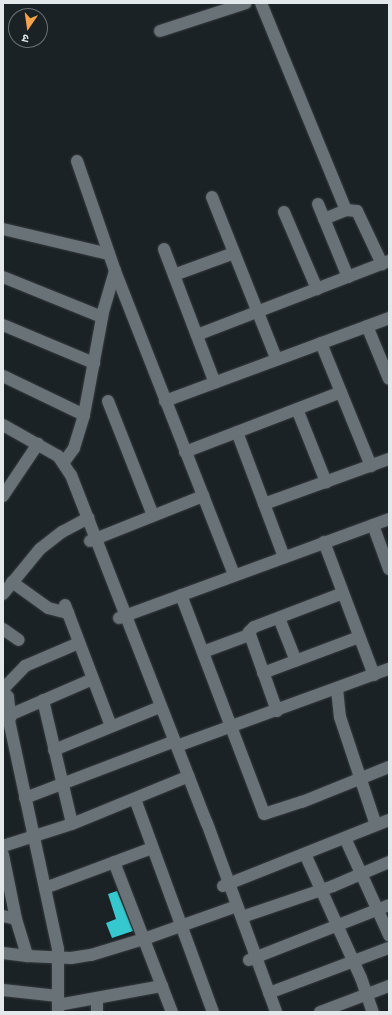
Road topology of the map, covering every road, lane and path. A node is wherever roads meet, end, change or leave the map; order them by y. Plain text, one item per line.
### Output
1 (246, 3) edge
2 (261, 3) edge
3 (160, 31) dead end
4 (77, 160) dead end
5 (212, 196) dead end
6 (318, 204) dead end
7 (346, 210) junction
8 (284, 212) dead end
9 (324, 219) junction
10 (3, 229) edge
11 (164, 249) dead end
12 (234, 253) junction
13 (108, 254) junction
14 (385, 263) edge
15 (115, 271) junction
16 (174, 275) junction
17 (3, 276) edge
18 (348, 276) junction
19 (317, 289) junction
20 (257, 312) junction
21 (102, 317) junction
22 (389, 318) edge
23 (3, 326) edge
24 (367, 326) junction
25 (197, 335) junction
26 (321, 344) junction
27 (276, 360) junction
28 (94, 363) junction
29 (388, 374) edge
30 (3, 376) edge
31 (215, 383) junction
32 (341, 392) junction
33 (108, 401) dead end
34 (165, 401) junction
35 (297, 409) junction
36 (84, 415) junction
37 (3, 425) edge
38 (237, 432) junction
39 (38, 444) junction
40 (186, 452) junction
41 (54, 454) junction
42 (389, 459) edge
43 (64, 462) junction
44 (371, 466) junction
45 (326, 482) junction
46 (3, 496) edge
47 (203, 496) junction
48 (264, 504) junction
49 (153, 515) junction
50 (389, 519) edge
51 (86, 520) junction
52 (373, 525) junction
53 (93, 540) junction
54 (324, 542) junction
55 (284, 557) junction
56 (389, 569) edge
57 (234, 574) junction
58 (12, 582) junction
59 (344, 593) junction
60 (3, 594) edge
61 (181, 595) junction
62 (123, 616) junction
63 (279, 618) junction
64 (3, 629) edge
65 (249, 636) junction
66 (359, 637) junction
67 (19, 640) dead end
68 (79, 643) junction
69 (203, 652) junction
70 (296, 661) junction
71 (389, 669) edge
72 (263, 673) junction
73 (374, 675) junction
74 (93, 680) junction
75 (337, 689) junction
76 (3, 690) edge
77 (43, 700) junction
78 (155, 709) junction
79 (277, 711) junction
80 (10, 716) junction
81 (111, 726) junction
82 (231, 727) junction
83 (173, 743) junction
84 (54, 750) junction
85 (389, 767) edge
86 (185, 778) junction
87 (360, 778) junction
88 (63, 786) junction
89 (25, 798) junction
90 (135, 799) junction
91 (389, 820) edge
92 (72, 824) junction
93 (376, 825) junction
94 (34, 838) junction
95 (345, 838) junction
96 (3, 846) edge
97 (152, 848) junction
98 (305, 854) junction
99 (3, 856) edge
100 (114, 862) junction
101 (389, 862) edge
102 (362, 875) junction
103 (225, 885) junction
104 (45, 888) junction
105 (322, 891) junction
106 (389, 904) edge
107 (233, 907) junction
108 (377, 909) junction
109 (3, 916) edge
110 (242, 917) junction
111 (16, 919) junction
112 (180, 926) junction
113 (337, 926) junction
114 (389, 935) edge
115 (144, 939) junction
116 (389, 948) edge
117 (3, 952) edge
118 (27, 956) junction
119 (60, 958) junction
120 (253, 959) junction
121 (354, 962) junction
122 (162, 986) junction
123 (389, 986) edge
124 (3, 990) edge
125 (269, 993) junction
126 (367, 994) junction
127 (97, 998) junction
128 (58, 1004) edge
129 (97, 1012) edge
130 (172, 1012) edge
131 (213, 1012) edge
132 (268, 1012) edge
133 (276, 1012) edge
134 (320, 1012) edge
135 (373, 1012) edge

1 - 3 street
2 - 7 street
4 - 13 street
5 - 12 street
6 - 9 street
7 - 9 street
7 - 14 street
8 - 19 street
9 - 18 street
10 - 13 street
11 - 16 street
12 - 16 street
12 - 20 street
13 - 15 street
14 - 18 street
15 - 21 street
15 - 34 street
16 - 25 street
17 - 21 street
18 - 19 street
19 - 20 street
20 - 25 street
20 - 27 street
21 - 28 street
22 - 24 street
23 - 28 street
24 - 26 street
24 - 29 street
25 - 31 street
26 - 27 street
26 - 32 street
27 - 31 street
28 - 36 street
30 - 36 street
31 - 34 street
32 - 35 street
32 - 44 street
33 - 49 street
34 - 40 street
35 - 38 street
35 - 45 street
36 - 43 street
37 - 39 street
38 - 40 street
38 - 48 street
39 - 41 street
39 - 46 street
40 - 47 street
41 - 43 street
41 - 51 street
42 - 44 street
43 - 51 street
44 - 45 street
45 - 48 street
47 - 49 street
47 - 57 street
48 - 55 street
49 - 53 street
50 - 52 street
51 - 53 street
51 - 58 street
52 - 54 street
52 - 56 street
53 - 62 street
54 - 55 street
54 - 59 street
55 - 57 street
57 - 61 street
58 - 60 street
58 - 68 street
59 - 63 street
59 - 66 street
61 - 62 street
61 - 69 street
62 - 78 street
62 - 83 street
63 - 65 street
63 - 70 street
64 - 67 street
65 - 69 street
65 - 72 street
66 - 70 street
66 - 73 street
68 - 74 street
68 - 76 street
69 - 82 street
70 - 72 street
71 - 73 street
72 - 79 street
73 - 75 street
74 - 77 street
74 - 81 street
75 - 79 street
75 - 87 street
76 - 80 street
77 - 80 street
77 - 84 street
78 - 81 street
78 - 83 street
79 - 82 street
80 - 89 street
81 - 84 street
82 - 83 street
82 - 87 street
83 - 86 street
83 - 88 street
84 - 88 street
85 - 87 street
86 - 90 street
86 - 103 street
87 - 93 street
88 - 89 street
88 - 92 street
89 - 94 street
90 - 92 street
90 - 97 street
91 - 93 street
92 - 94 street
93 - 95 street
94 - 96 street
94 - 104 street
95 - 98 street
95 - 102 street
97 - 100 street
97 - 112 street
98 - 103 street
98 - 105 street
99 - 111 street
100 - 104 street
100 - 115 street
101 - 102 street
102 - 105 street
102 - 108 street
103 - 107 street
104 - 119 street
105 - 110 street
105 - 113 street
106 - 108 street
107 - 110 street
107 - 112 street
107 - 120 street
108 - 113 street
108 - 114 street
109 - 111 street
110 - 120 street
111 - 118 street
112 - 115 street
112 - 131 street
113 - 120 street
113 - 121 street
115 - 119 street
115 - 122 street
116 - 121 street
117 - 118 street
118 - 119 street
119 - 128 street
120 - 125 street
120 - 132 street
121 - 125 street
121 - 126 street
122 - 127 street
122 - 130 street
123 - 126 street
124 - 128 street
125 - 133 street
126 - 134 street
126 - 135 street
127 - 128 street
127 - 129 street

